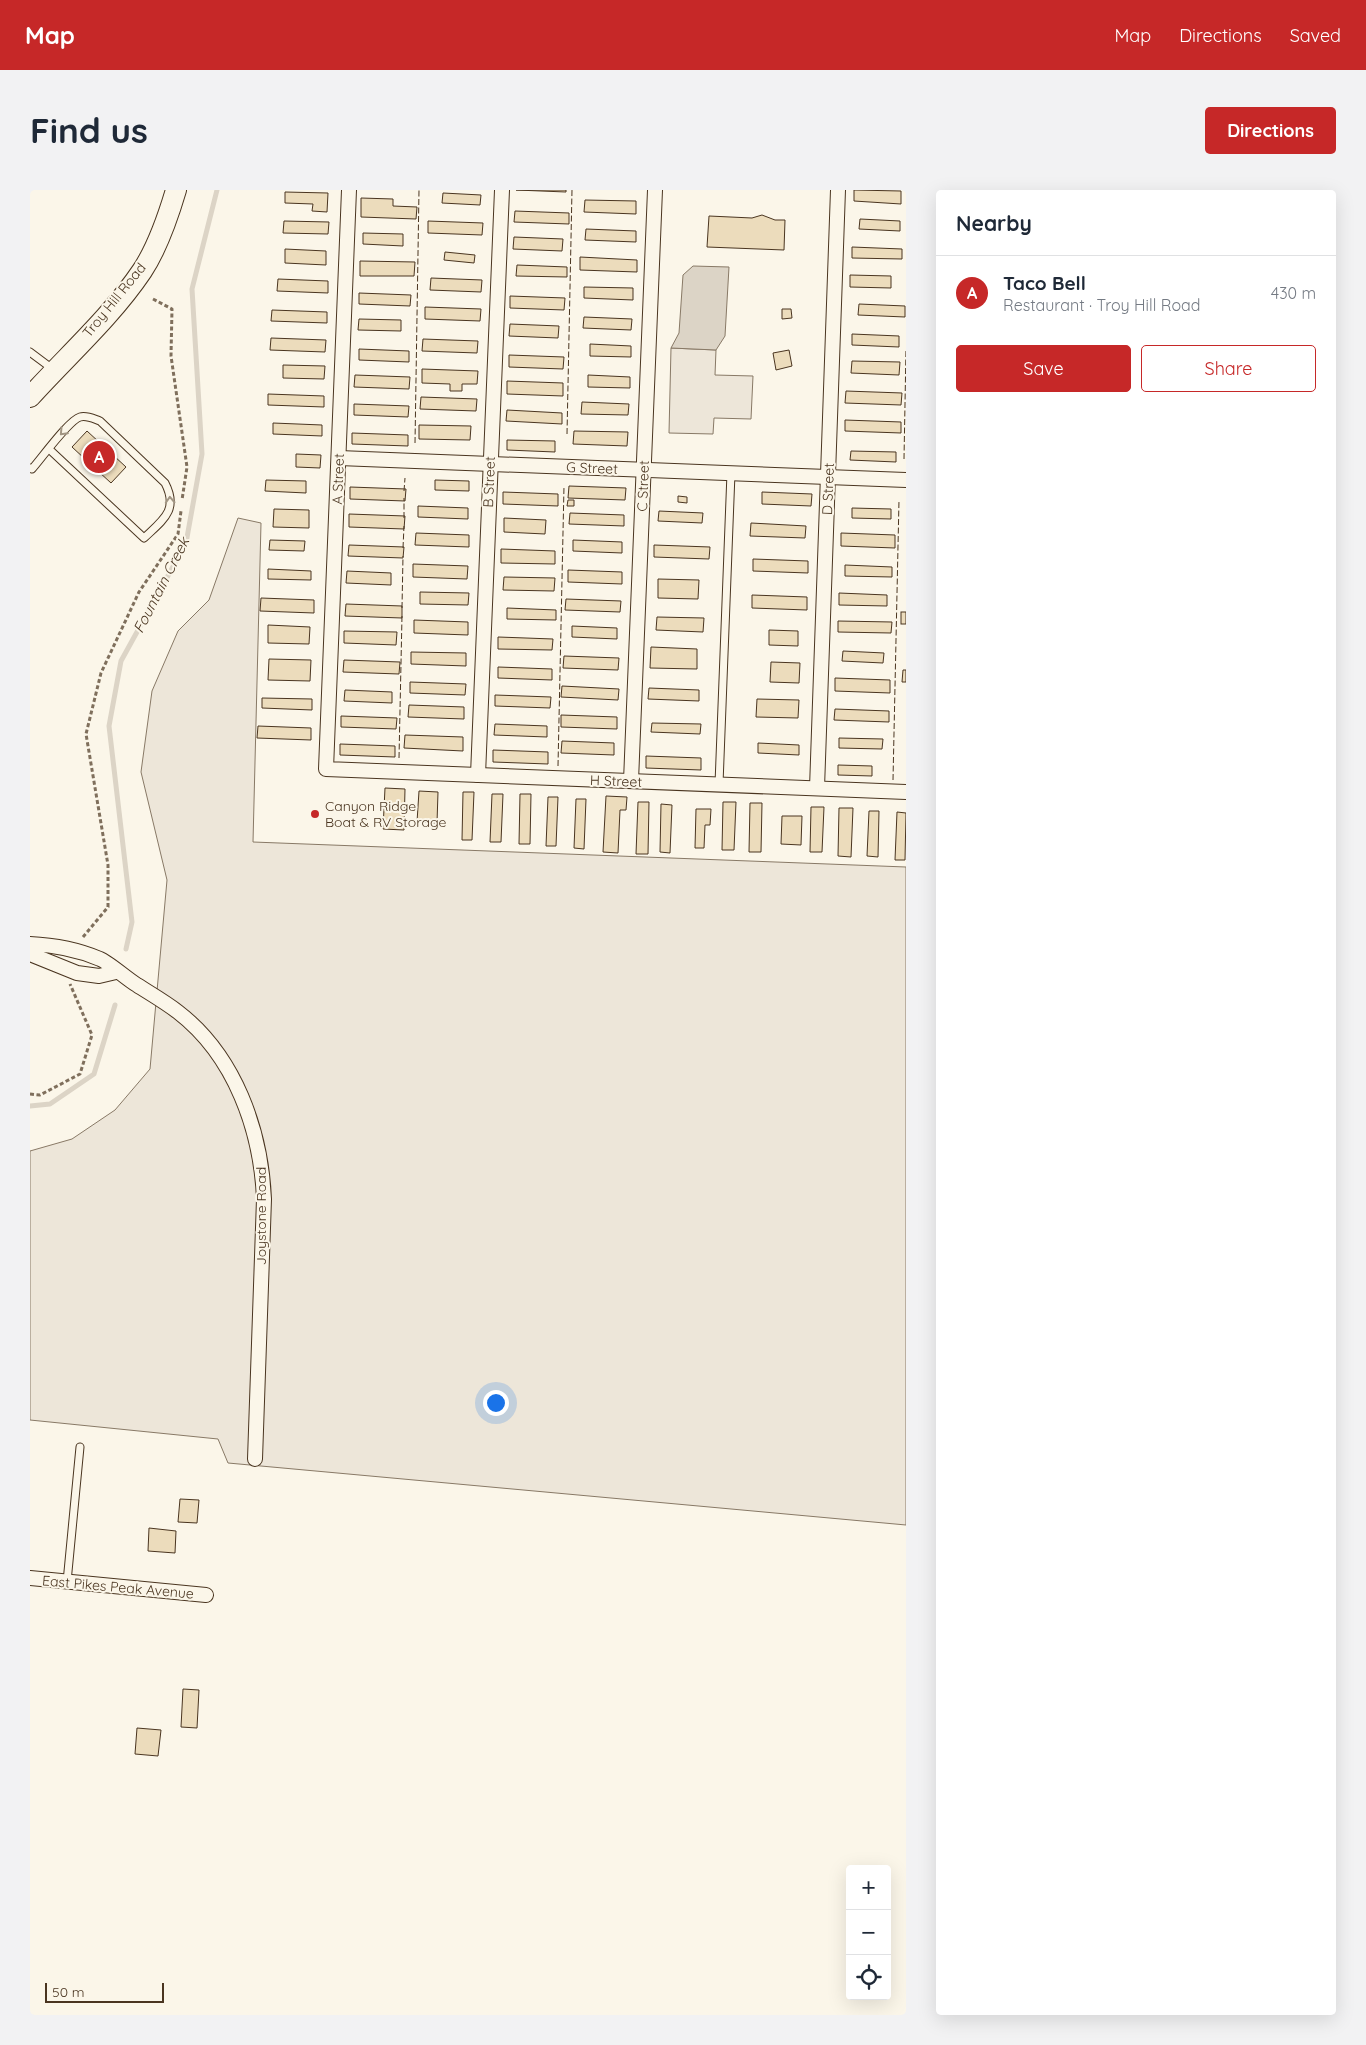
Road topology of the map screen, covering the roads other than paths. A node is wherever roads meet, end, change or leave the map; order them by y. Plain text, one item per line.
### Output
1 (176, 190) edge
2 (349, 190) edge
3 (502, 190) edge
4 (654, 190) edge
5 (838, 190) edge
6 (30, 352) edge
7 (54, 370) junction
8 (30, 397) edge
9 (49, 449) junction
10 (339, 458) junction
11 (490, 464) junction
12 (30, 468) edge
13 (643, 470) junction
14 (731, 473) junction
15 (829, 478) junction
16 (906, 480) edge
17 (326, 769) joint
18 (478, 775) junction
19 (631, 781) junction
20 (719, 784) junction
21 (816, 788) junction
22 (906, 792) edge
23 (30, 944) edge
24 (30, 954) edge
25 (116, 972) junction
26 (80, 1447) dead end
27 (255, 1459) dead end
28 (30, 1578) edge
29 (67, 1582) junction
30 (206, 1595) dead end

1 - 7 main road, Troy Hill Road
2 - 10 street, A Street
3 - 11 street, B Street
4 - 13 street, C Street
5 - 15 street, D Street
6 - 7 lane
7 - 8 main road, Troy Hill Road
9 -> 9 lane
9 - 12 lane
10 - 11 street, G Street
10 - 17 street, A Street
11 - 13 street, G Street
11 - 18 street, B Street
13 - 14 street, G Street
13 - 19 street, C Street
14 - 15 street, G Street
14 - 20 lane
15 - 16 street, G Street
15 - 21 street, D Street
17 - 18 street, H Street
18 - 19 street, H Street
19 - 20 street, H Street
20 - 21 street, H Street
21 - 22 street, H Street
23 - 25 street, Joystone Road
24 - 25 street
25 - 27 street, Joystone Road
26 - 29 lane
28 - 29 street, East Pikes Peak Avenue
29 - 30 street, East Pikes Peak Avenue

